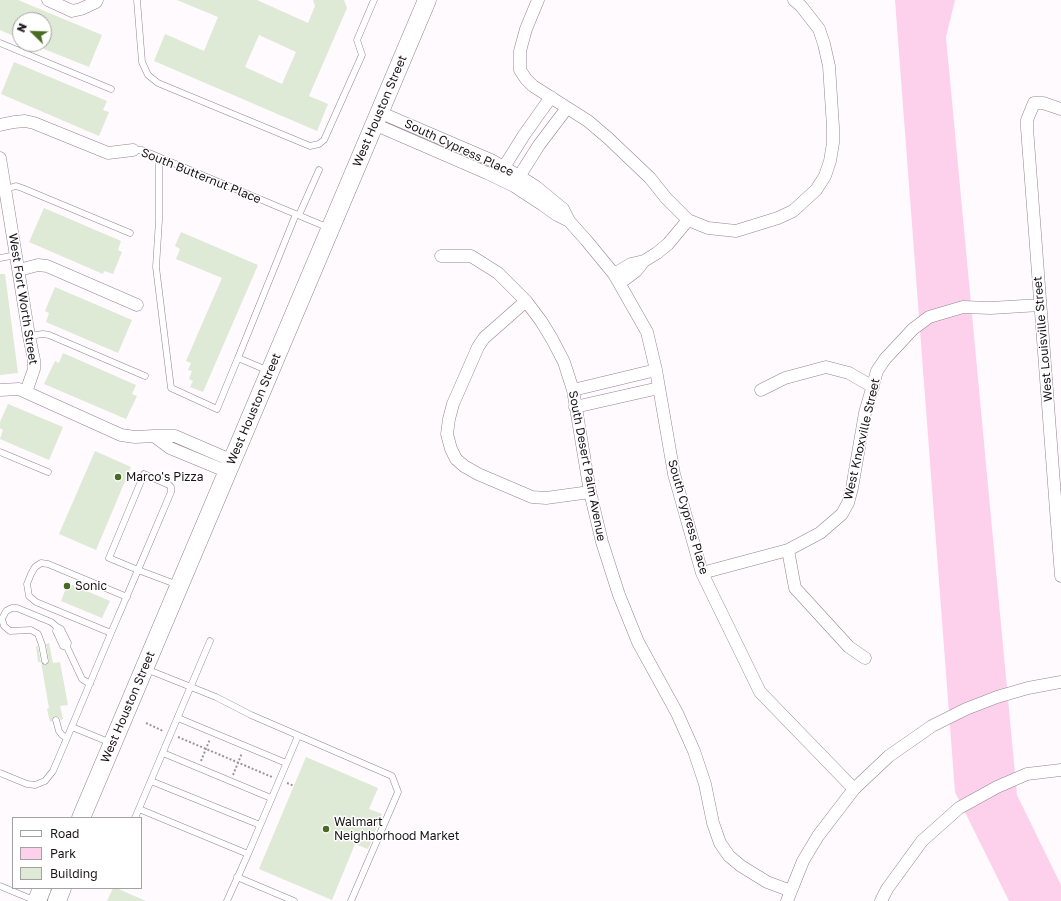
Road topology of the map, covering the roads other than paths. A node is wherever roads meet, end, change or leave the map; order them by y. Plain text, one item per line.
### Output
1 (48, 0) edge
2 (97, 0) edge
3 (136, 0) edge
4 (374, 0) edge
5 (538, 0) edge
6 (794, 0) edge
7 (423, 1) edge
8 (0, 44) edge
9 (111, 89) dead end
10 (551, 97) junction
11 (567, 108) junction
12 (1061, 109) edge
13 (377, 118) junction
14 (0, 125) edge
15 (518, 144) junction
16 (133, 150) joint
17 (533, 154) junction
18 (159, 157) junction
19 (0, 158) edge
20 (504, 168) junction
21 (318, 170) dead end
22 (517, 181) junction
23 (6, 189) junction
24 (297, 215) junction
25 (688, 220) junction
26 (331, 229) junction
27 (130, 233) dead end
28 (16, 255) junction
29 (441, 256) dead end
30 (0, 258) edge
31 (19, 270) junction
32 (617, 279) junction
33 (526, 300) junction
34 (137, 305) dead end
35 (1040, 305) junction
36 (29, 336) junction
37 (238, 358) junction
38 (656, 370) junction
39 (270, 372) junction
40 (145, 376) dead end
41 (872, 387) junction
42 (659, 388) junction
43 (573, 390) junction
44 (761, 390) dead end
45 (1, 392) edge
46 (26, 392) junction
47 (575, 407) junction
48 (154, 436) junction
49 (183, 439) junction
50 (0, 452) edge
51 (178, 452) junction
52 (230, 466) junction
53 (48, 472) dead end
54 (590, 492) junction
55 (788, 550) junction
56 (138, 570) junction
57 (702, 573) junction
58 (1061, 576) edge
59 (180, 585) junction
60 (126, 597) junction
61 (111, 633) junction
62 (210, 641) dead end
63 (865, 658) dead end
64 (45, 661) dead end
65 (144, 668) junction
66 (1061, 682) edge
67 (90, 684) junction
68 (191, 687) junction
69 (178, 718) junction
70 (56, 720) dead end
71 (72, 727) junction
72 (298, 736) junction
73 (67, 738) junction
74 (113, 743) junction
75 (163, 753) junction
76 (286, 763) junction
77 (1061, 770) edge
78 (0, 773) edge
79 (151, 781) junction
80 (854, 789) junction
81 (271, 798) junction
82 (139, 809) junction
83 (81, 817) edge
84 (135, 817) edge
85 (260, 825) junction
86 (248, 854) junction
87 (238, 877) junction
88 (0, 886) edge
89 (42, 889) edge
90 (62, 889) edge
91 (790, 893) edge
92 (36, 901) edge
93 (57, 901) edge
94 (227, 901) edge
95 (294, 901) edge
96 (351, 901) edge
97 (881, 901) edge

1 - 2 street
3 - 4 lane
5 - 10 street
6 - 25 street
7 - 13 main road, West Houston Street
8 - 9 lane
10 - 11 street
10 - 15 street
11 - 17 street
11 - 25 street
12 - 35 street, West Louisville Street
13 - 20 street, South Cypress Place
13 - 22 street, South Cypress Place
13 - 26 main road, West Houston Street
14 - 16 street, South Butternut Place
15 - 17 street
15 - 20 street
16 - 18 lane, South Butternut Place
17 - 22 street
18 - 24 lane, South Butternut Place
18 - 37 lane
19 - 23 street, West Fort Worth Street
20 - 22 street, South Cypress Place
21 - 24 lane
22 - 32 street, South Cypress Place
23 - 27 lane
23 - 28 street, West Fort Worth Street
24 - 26 lane, South Butternut Place
24 - 37 lane
25 - 32 street
26 - 39 main road, West Houston Street
28 - 30 lane
28 - 31 street, West Fort Worth Street
29 - 33 street, South Desert Palm Avenue
31 - 34 street
31 - 36 street, West Fort Worth Street
32 - 38 street, South Cypress Place
33 - 43 street, South Desert Palm Avenue
33 - 54 street
35 - 41 street, West Knoxville Street
35 - 58 street, West Louisville Street
36 - 40 lane
36 - 46 street, West Fort Worth Street
37 - 39 lane
38 - 42 street, South Cypress Place
38 - 43 street
39 - 52 main road, West Houston Street
41 - 44 street
41 - 55 street, West Knoxville Street
42 - 47 street
42 - 57 street, South Cypress Place
43 - 47 street, South Desert Palm Avenue
45 - 46 street
46 - 48 street
47 - 54 street, South Desert Palm Avenue
48 - 49 street
48 - 51 street
49 - 51 street
49 - 52 street
50 - 53 lane
51 - 52 street
52 - 59 main road, West Houston Street
54 - 91 street, South Desert Palm Avenue
55 - 57 street, West Knoxville Street
55 - 63 street
56 - 56 lane
56 - 59 lane
56 - 60 lane
57 - 80 street, South Cypress Place
59 - 65 main road, West Houston Street
60 - 61 lane
60 - 61 lane
61 - 67 lane
62 - 68 lane
64 - 67 lane
65 - 68 lane
65 - 74 main road, West Houston Street
66 - 80 street
67 - 71 lane
68 - 69 lane
68 - 72 lane
69 - 75 lane
69 - 76 lane
70 - 73 lane
71 - 73 lane
71 - 74 lane
72 - 76 lane
72 - 96 lane
73 - 78 lane
74 - 83 main road, West Houston Street
75 - 79 lane
75 - 81 lane
76 - 81 lane
77 - 97 street
79 - 82 lane
79 - 85 lane
80 - 91 street
81 - 85 lane
82 - 84 lane
82 - 86 lane
85 - 86 lane
86 - 87 lane
87 - 94 lane
87 - 95 lane
88 - 92 lane
89 - 92 main road
90 - 93 main road

